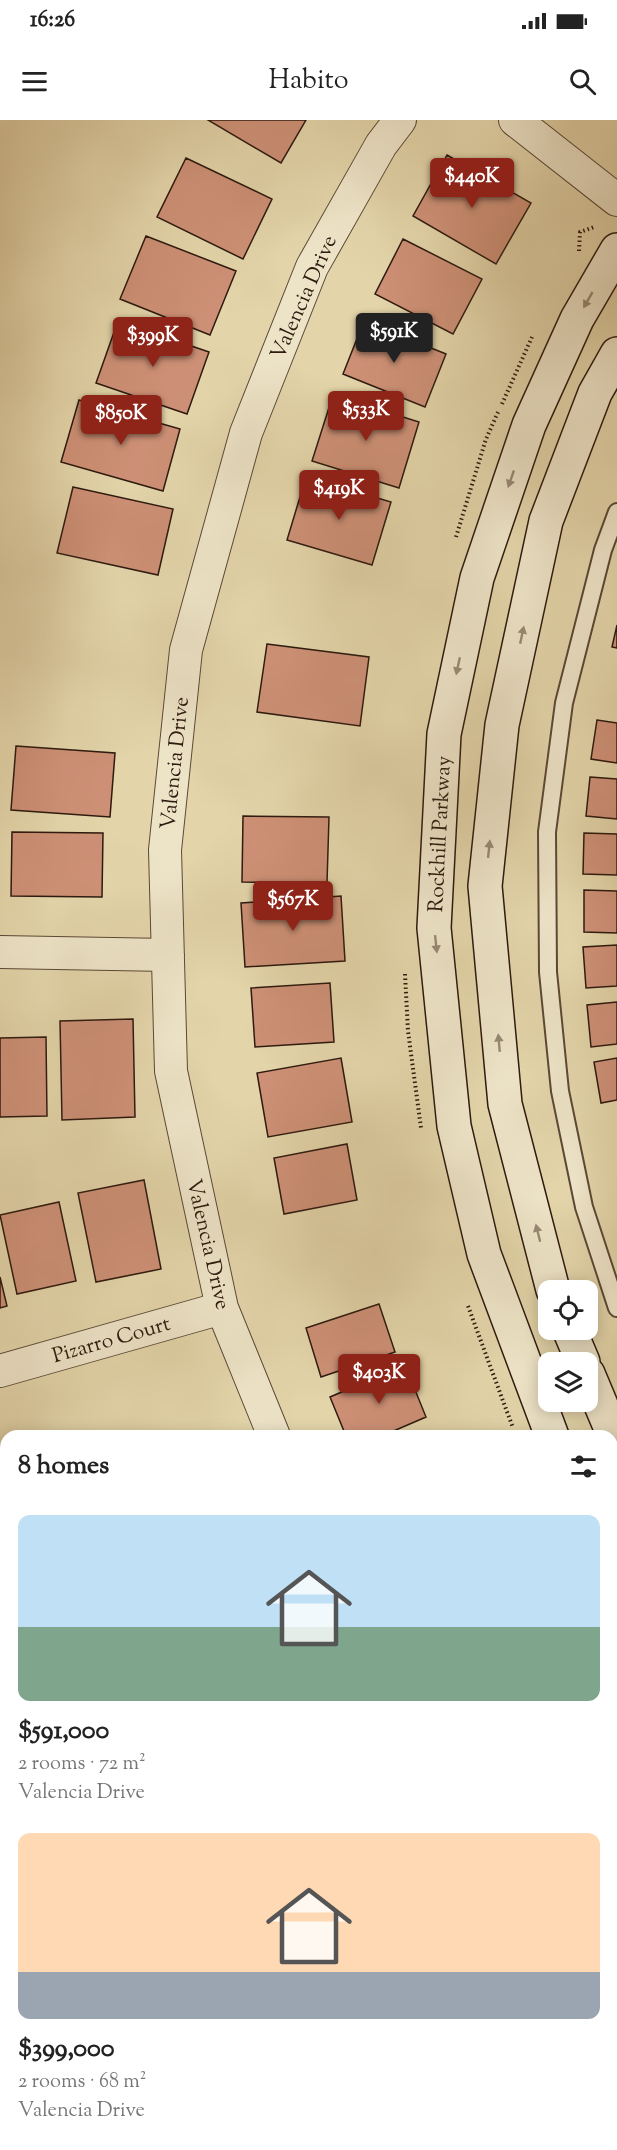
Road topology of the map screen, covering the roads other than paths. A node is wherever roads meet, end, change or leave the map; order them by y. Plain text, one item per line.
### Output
1 (400, 120) edge
2 (515, 120) edge
3 (617, 200) edge
4 (617, 250) edge
5 (617, 354) edge
6 (617, 512) edge
7 (0, 952) edge
8 (168, 955) junction
9 (550, 1280) edge
10 (222, 1308) junction
11 (617, 1308) edge
12 (0, 1371) edge
13 (598, 1398) edge
14 (272, 1430) edge
15 (550, 1430) edge
16 (612, 1430) edge

1 - 8 street, Valencia Drive
2 - 3 street
4 -> 15 street, Rockhill Parkway
9 -> 5 street
6 - 11 lane
7 - 8 street
8 - 10 street, Valencia Drive
10 - 12 street, Pizarro Court
10 - 14 street, Valencia Drive
13 - 16 street

